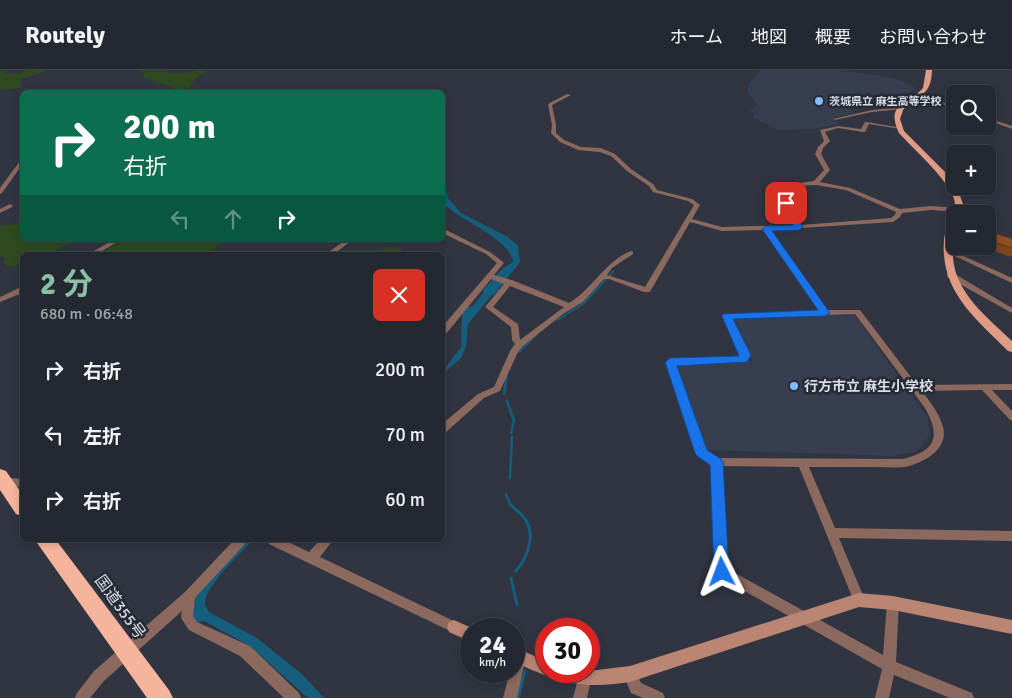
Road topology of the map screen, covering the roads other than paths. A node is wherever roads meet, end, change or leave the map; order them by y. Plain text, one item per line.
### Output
1 (929, 70) edge
2 (569, 95) dead end
3 (915, 98) junction
4 (946, 105) edge
5 (901, 108) junction
6 (835, 119) dead end
7 (996, 122) edge
8 (900, 128) junction
9 (1012, 128) edge
10 (20, 165) edge
11 (816, 183) junction
12 (0, 192) edge
13 (959, 205) edge
14 (10, 206) dead end
15 (899, 211) junction
16 (946, 211) edge
17 (0, 212) edge
18 (688, 220) junction
19 (799, 227) junction
20 (767, 229) junction
21 (445, 232) edge
22 (115, 242) edge
23 (347, 242) edge
24 (97, 252) edge
25 (332, 252) edge
26 (631, 252) dead end
27 (947, 255) edge
28 (957, 255) edge
29 (950, 275) junction
30 (491, 276) junction
31 (602, 277) junction
32 (1012, 281) edge
33 (508, 282) junction
34 (20, 291) edge
35 (0, 300) edge
36 (569, 306) junction
37 (1012, 311) edge
38 (825, 313) junction
39 (445, 330) edge
40 (520, 344) junction
41 (1012, 348) edge
42 (984, 387) junction
43 (1012, 387) edge
44 (915, 388) junction
45 (1012, 417) edge
46 (445, 427) edge
47 (716, 462) junction
48 (803, 464) junction
49 (9, 481) edge
50 (20, 504) edge
51 (833, 533) junction
52 (1012, 536) edge
53 (46, 542) edge
54 (239, 542) edge
55 (277, 542) edge
56 (325, 542) edge
57 (311, 558) junction
58 (189, 596) junction
59 (859, 600) junction
60 (892, 602) junction
61 (802, 617) junction
62 (1012, 626) edge
63 (454, 627) joint
64 (460, 630) edge
65 (126, 652) junction
66 (888, 665) junction
67 (630, 674) junction
68 (600, 679) edge
69 (512, 683) edge
70 (583, 683) edge
71 (82, 698) edge
72 (161, 698) edge
73 (294, 698) edge
74 (510, 698) edge
75 (580, 698) edge
76 (658, 698) edge
77 (882, 698) edge
78 (967, 698) edge

1 - 3 main road
2 - 18 street
3 - 4 street
3 - 5 main road
5 - 6 street
5 - 8 main road
7 - 9 street
8 - 11 street
8 - 13 main road
10 - 12 street
11 - 15 street
11 - 19 street
14 - 17 street
15 - 16 street
15 - 19 street
18 - 20 street
18 - 31 street
19 - 20 street
20 - 38 street
21 - 30 street
22 - 24 street
23 - 25 street
26 - 31 street
27 - 29 main road
28 - 32 street
29 - 37 street
29 - 41 main road
30 - 33 street
30 - 39 street
31 - 36 street
33 - 36 street
33 - 40 street
34 - 35 street
36 - 40 street
38 - 44 street
38 - 47 street
40 - 46 street
42 - 43 street
42 - 44 street
42 - 45 street
44 - 48 street
47 - 48 street
47 - 61 street
48 - 51 street
49 - 50 highway
51 - 52 street
51 - 59 street
53 - 65 highway, 国道355号
54 - 58 street
55 - 57 street
56 - 57 street
57 - 63 street
58 - 65 street
58 - 73 street
59 - 60 street
59 - 61 street
60 - 62 street
60 - 66 street
61 - 66 street
61 - 67 street
63 - 64 street
65 - 71 street
65 - 72 highway, 国道355号
66 - 77 street
66 - 78 street
67 - 68 street
67 - 76 street
69 - 74 street
70 - 75 street

